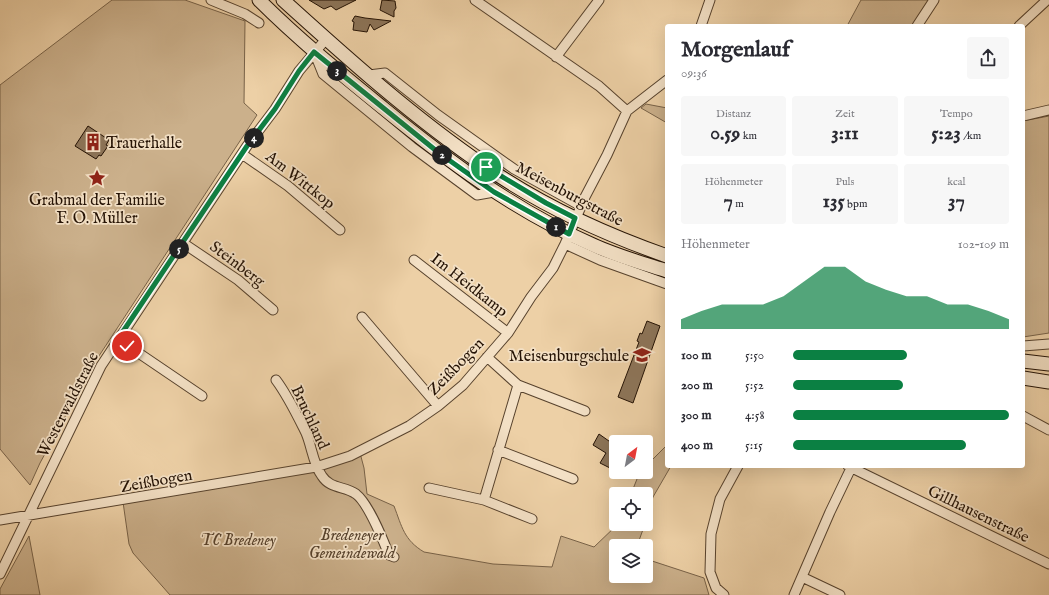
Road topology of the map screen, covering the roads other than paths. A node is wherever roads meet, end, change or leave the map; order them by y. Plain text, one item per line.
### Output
1 (211, 0) edge
2 (260, 0) edge
3 (283, 0) edge
4 (475, 0) edge
5 (599, 0) edge
6 (710, 0) edge
7 (934, 0) edge
8 (1046, 0) edge
9 (259, 23) dead end
10 (702, 24) edge
11 (918, 24) edge
12 (1021, 24) edge
13 (326, 39) junction
14 (314, 52) junction
15 (556, 56) junction
16 (665, 82) edge
17 (1049, 110) edge
18 (627, 111) junction
19 (1025, 116) edge
20 (242, 154) junction
21 (578, 212) junction
22 (340, 230) dead end
23 (567, 239) junction
24 (183, 243) junction
25 (665, 255) edge
26 (414, 260) dead end
27 (665, 270) edge
28 (665, 283) edge
29 (272, 310) dead end
30 (362, 317) dead end
31 (508, 332) junction
32 (118, 339) junction
33 (1049, 344) edge
34 (1025, 346) edge
35 (487, 357) junction
36 (1025, 361) edge
37 (1049, 364) edge
38 (1025, 378) edge
39 (276, 380) dead end
40 (1049, 382) edge
41 (518, 385) junction
42 (202, 396) dead end
43 (438, 406) junction
44 (585, 411) dead end
45 (1025, 417) edge
46 (1049, 430) edge
47 (498, 450) junction
48 (316, 467) junction
49 (737, 468) edge
50 (850, 468) edge
51 (852, 468) edge
52 (573, 479) dead end
53 (430, 488) dead end
54 (484, 500) junction
55 (28, 516) junction
56 (532, 519) dead end
57 (0, 520) edge
58 (394, 557) dead end
59 (1049, 564) edge
60 (0, 574) edge
61 (802, 577) junction
62 (724, 595) edge
63 (794, 595) edge
64 (840, 595) edge

1 - 9 street
2 - 14 main road, Meisenburgstraße
3 - 13 main road, Meisenburgstraße
4 - 15 street
5 - 15 street
6 - 10 street
7 - 11 street
8 - 12 street
13 - 14 street, Westerwaldstraße
13 - 21 main road, Meisenburgstraße
14 - 20 street, Westerwaldstraße
14 - 23 main road, Meisenburgstraße
15 - 18 street
16 - 18 street
17 - 19 street
18 - 21 street, Zeißbogen
20 - 22 street, Am Wittkop
20 - 24 street, Westerwaldstraße
21 - 23 street, Zeißbogen
21 - 25 main road, Meisenburgstraße
23 - 27 main road, Meisenburgstraße
23 - 28 street, Meisenburgstraße
23 - 31 street, Zeißbogen
24 - 29 street, Steinberg
24 - 32 street, Westerwaldstraße
26 - 31 street, Im Heidkamp
30 - 43 street
31 - 35 street, Zeißbogen
32 - 42 street
32 - 55 street, Westerwaldstraße
33 - 34 street
35 - 41 street
35 - 43 street, Zeißbogen
36 - 37 main road
38 - 40 main road
39 - 48 street, Bruchland
41 - 44 street
41 - 47 street
43 - 48 street, Zeißbogen
45 - 46 street
47 - 52 street
47 - 54 street
48 - 55 street, Zeißbogen
48 - 58 street
49 - 62 street
50 - 61 street
51 - 59 street, Gillhausenstraße
53 - 54 street
54 - 56 street
55 - 57 street, Zeißbogen
55 - 60 street, Westerwaldstraße
61 - 63 street
61 - 64 street

